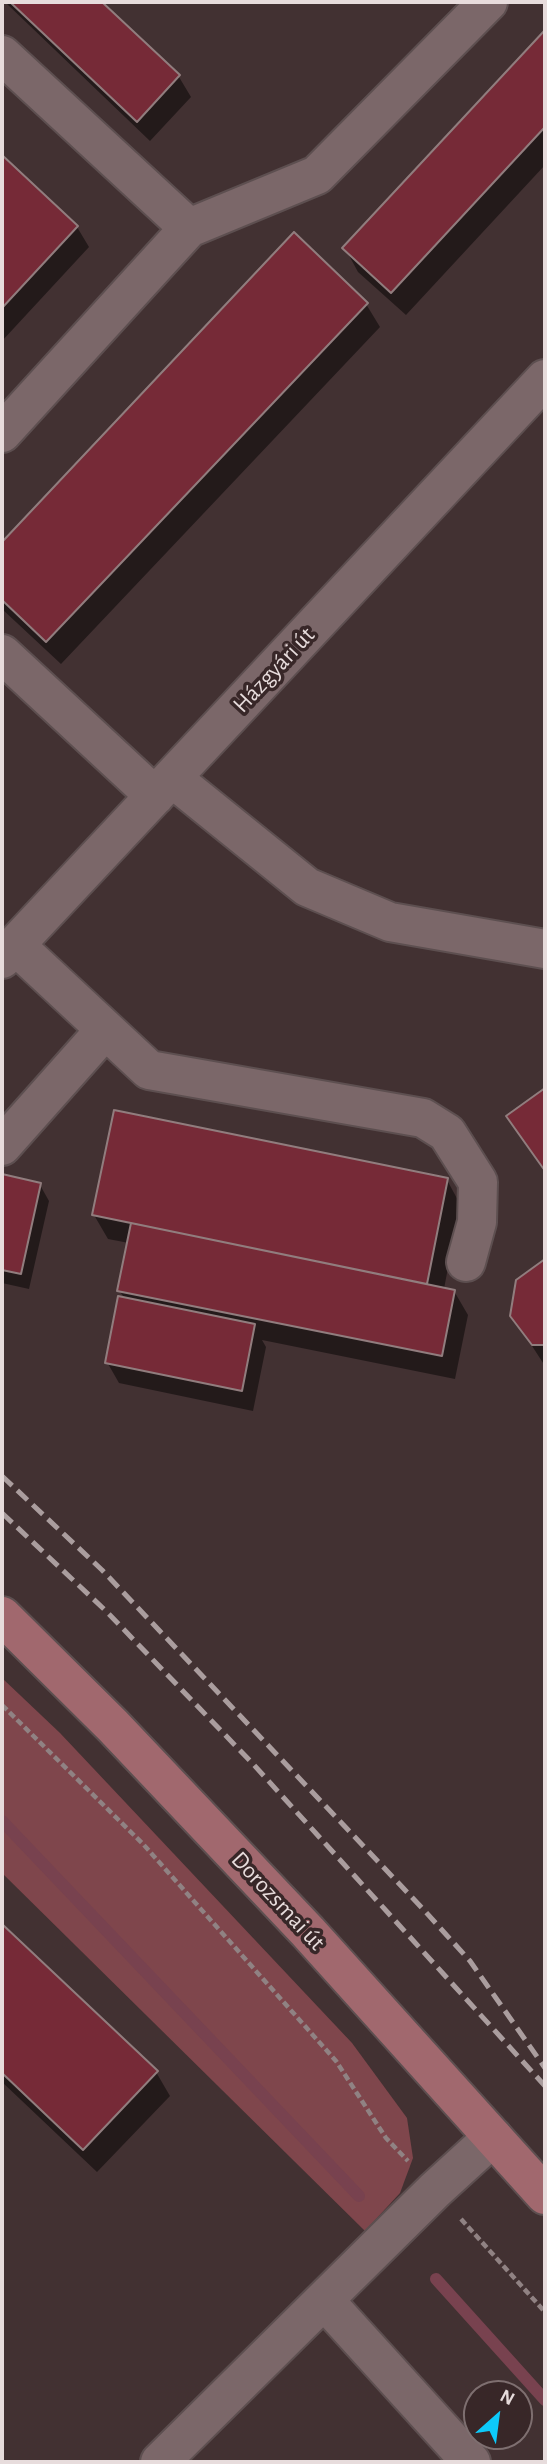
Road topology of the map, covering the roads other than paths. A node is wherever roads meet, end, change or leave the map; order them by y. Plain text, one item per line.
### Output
1 (488, 2) edge
2 (2, 55) edge
3 (189, 228) junction
4 (545, 379) edge
5 (2, 433) edge
6 (2, 654) edge
7 (164, 787) junction
8 (545, 949) edge
9 (8, 952) edge
10 (105, 1030) junction
11 (2, 1146) edge
12 (467, 1262) dead end
13 (2, 1616) edge
14 (493, 2137) junction
15 (545, 2195) edge
16 (324, 2300) junction
17 (160, 2462) edge
18 (471, 2462) edge

1 - 3 street
2 - 3 street
3 - 5 street
4 - 7 street, Házgyári út
6 - 7 street
7 - 8 street
7 - 9 street, Házgyári út
9 - 10 street
10 - 11 street
10 - 12 street
13 - 14 main road, Dorozsmai út
14 - 15 main road, Dorozsmai út
14 - 16 street
16 - 17 street
16 - 18 street

